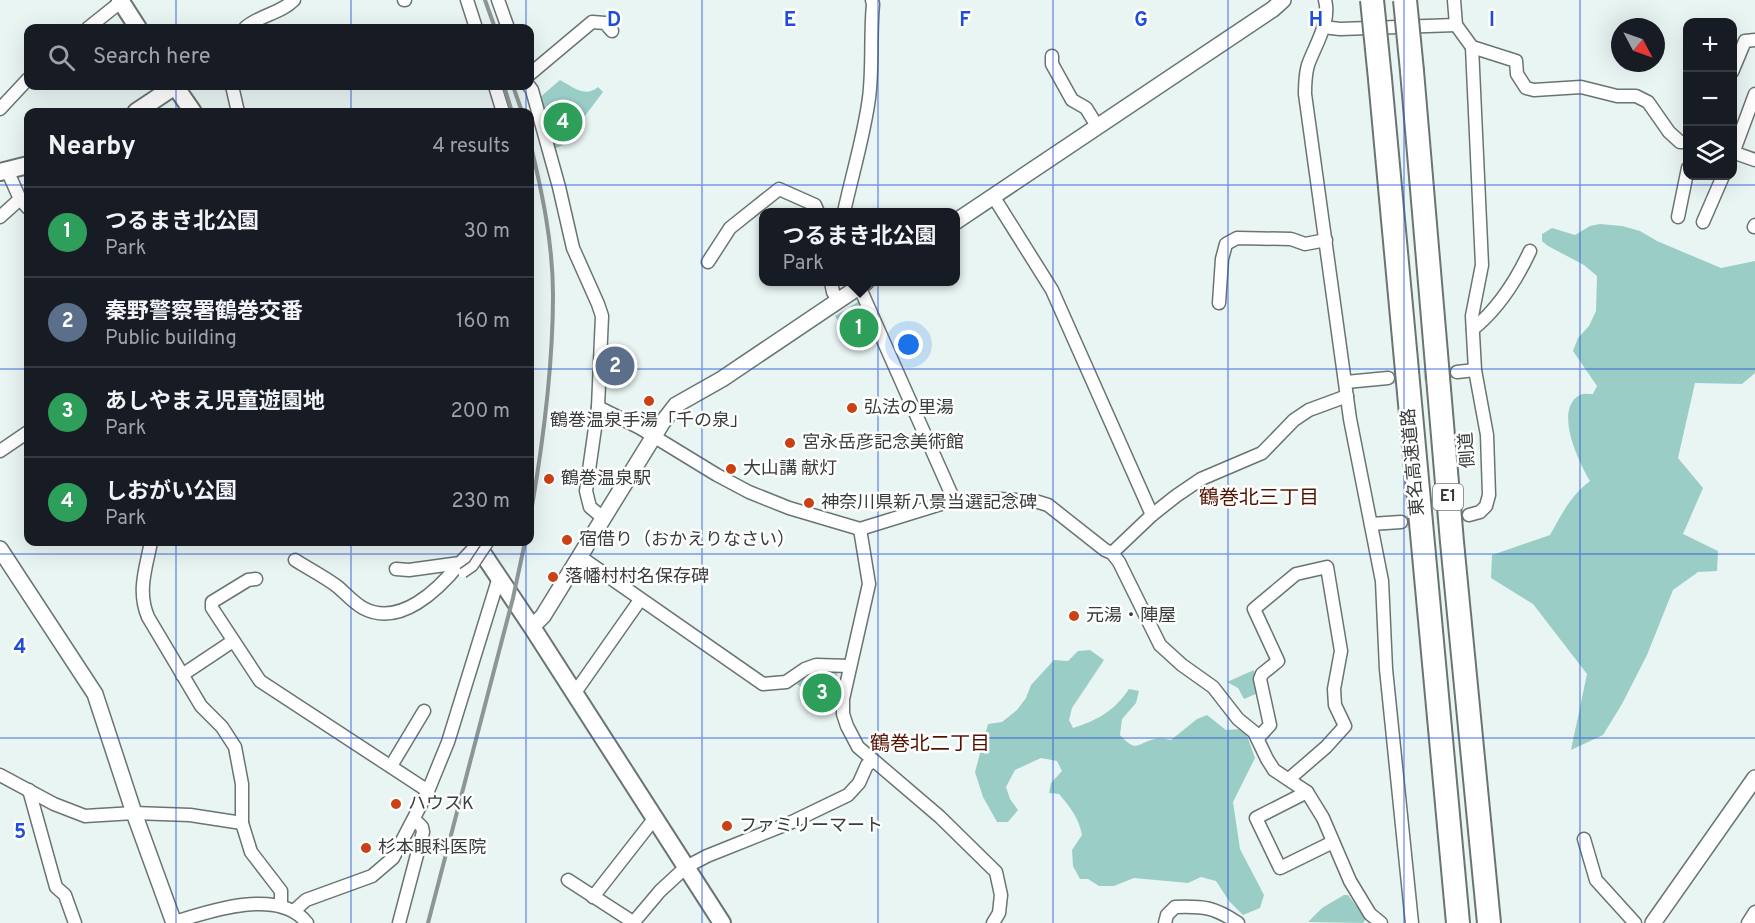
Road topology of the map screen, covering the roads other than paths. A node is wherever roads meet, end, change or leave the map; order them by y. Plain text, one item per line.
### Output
1 (294, 0) edge
2 (467, 0) edge
3 (498, 0) edge
4 (872, 0) edge
5 (1283, 0) edge
6 (1325, 0) edge
7 (1372, 0) edge
8 (1405, 0) edge
9 (1454, 0) edge
10 (121, 1) edge
11 (93, 24) edge
12 (135, 24) edge
13 (250, 24) edge
14 (475, 24) edge
15 (507, 24) edge
16 (1456, 25) junction
17 (1323, 27) junction
18 (612, 31) dead end
19 (1755, 40) edge
20 (1472, 47) junction
21 (1052, 56) dead end
22 (1737, 60) edge
23 (534, 71) edge
24 (24, 83) edge
25 (169, 90) edge
26 (178, 90) edge
27 (233, 90) edge
28 (496, 90) edge
29 (532, 90) edge
30 (1755, 94) edge
31 (142, 108) edge
32 (190, 108) edge
33 (237, 108) edge
34 (502, 108) edge
35 (0, 109) edge
36 (1097, 126) junction
37 (1683, 142) edge
38 (1737, 145) edge
39 (1737, 155) edge
40 (1755, 160) edge
41 (24, 166) edge
42 (4, 171) edge
43 (1686, 180) edge
44 (1721, 180) edge
45 (993, 196) junction
46 (24, 204) edge
47 (816, 208) edge
48 (845, 208) edge
49 (0, 217) edge
50 (1678, 217) dead end
51 (960, 219) edge
52 (1703, 222) dead end
53 (1326, 240) junction
54 (1530, 251) dead end
55 (708, 261) dead end
56 (832, 286) edge
57 (859, 286) edge
58 (863, 286) edge
59 (838, 301) junction
60 (1219, 303) dead end
61 (1473, 329) junction
62 (1475, 370) junction
63 (1457, 372) tunnel mouth
64 (1388, 378) tunnel mouth
65 (1346, 382) junction
66 (1347, 396) junction
67 (598, 407) junction
68 (24, 435) edge
69 (653, 436) junction
70 (0, 451) edge
71 (954, 500) junction
72 (1152, 515) junction
73 (1469, 516) tunnel mouth
74 (603, 518) junction
75 (1401, 522) tunnel mouth
76 (1371, 525) junction
77 (860, 529) junction
78 (151, 546) edge
79 (479, 546) edge
80 (483, 546) edge
81 (0, 549) edge
82 (1112, 553) junction
83 (579, 556) junction
84 (295, 560) dead end
85 (462, 568) junction
86 (396, 569) dead end
87 (499, 577) junction
88 (256, 579) dead end
89 (640, 600) junction
90 (532, 627) junction
91 (232, 641) junction
92 (850, 666) junction
93 (182, 675) junction
94 (574, 694) junction
95 (424, 711) dead end
96 (1258, 738) junction
97 (874, 761) junction
98 (391, 766) junction
99 (0, 775) edge
100 (1755, 778) edge
101 (1289, 779) junction
102 (29, 789) junction
103 (428, 791) junction
104 (1307, 792) junction
105 (134, 813) junction
106 (414, 819) junction
107 (654, 819) junction
108 (242, 823) junction
109 (1584, 839) dead end
110 (1333, 842) junction
111 (686, 867) junction
112 (568, 880) dead end
113 (593, 897) junction
114 (281, 905) junction
115 (295, 910) junction
116 (1755, 912) edge
117 (75, 923) edge
118 (173, 923) edge
119 (307, 923) edge
120 (399, 923) edge
121 (633, 923) edge
122 (722, 923) edge
123 (993, 923) edge
124 (1165, 923) edge
125 (1238, 923) edge
126 (1381, 923) edge
127 (1412, 923) edge
128 (1458, 923) edge
129 (1489, 923) edge
130 (1635, 923) edge
131 (1653, 923) edge
132 (1748, 923) edge

1 - 13 street
2 - 14 street
3 - 15 street
4 - 48 street
5 - 36 street
6 - 17 street
7 - 128 highway, 東名高速道路 / E1, bridge
8 - 129 highway, 東名高速道路 / E1, bridge
9 - 16 street
10 - 11 street
10 - 12 main road
16 - 17 street
16 - 20 street
17 - 53 street
18 - 23 street
19 - 22 street
20 - 37 street
20 - 61 street, 側道
21 - 36 street
24 - 35 street
25 - 31 main road
26 - 32 main road
27 - 33 street
28 - 34 street
29 - 67 street
30 - 38 street
36 - 45 street
39 - 40 street
41 - 42 main road
42 - 46 street
43 - 50 street
44 - 52 street
45 - 51 street
45 - 72 street
46 - 49 street
47 - 55 street
53 - 60 street
53 - 65 street
54 - 61 street
56 - 59 street
57 - 59 street
58 - 71 street
59 - 69 street
61 - 62 street, 側道
62 - 63 street
62 - 73 street, 側道
64 - 65 street
65 - 66 street
66 - 72 street
66 - 76 street
67 - 69 street
67 - 74 street
68 - 70 street
69 - 74 street
69 - 77 street
71 - 77 street
71 - 82 street
72 - 82 street
74 - 83 street
75 - 76 street
76 - 127 street
77 - 92 street
78 - 93 street
79 - 85 street
80 - 87 main road
81 - 105 street
82 - 96 street
83 - 89 street
83 - 90 street
84 - 85 street
85 - 86 street
87 - 90 main road
87 - 103 street
88 - 91 street
89 - 92 street
89 - 94 street
90 - 94 main road
91 - 93 street
91 - 98 street
92 - 97 street
93 - 108 street
94 - 107 main road
95 - 98 street
96 - 101 street
96 - 101 street
97 - 111 street
97 - 123 street
98 - 103 street
99 - 102 street
100 - 131 street
101 - 104 street
102 - 105 street
102 - 117 street
103 - 106 street
104 - 110 street
104 - 110 street
105 - 108 street
105 - 118 street
106 - 115 street
106 - 120 street
107 - 111 main road
107 - 113 street
108 - 114 street
109 - 130 street
110 - 126 street
111 - 121 street
111 - 122 main road
112 - 113 street
113 - 121 street
114 - 115 street
114 - 118 street
115 - 119 street
116 - 132 street
124 - 125 street

